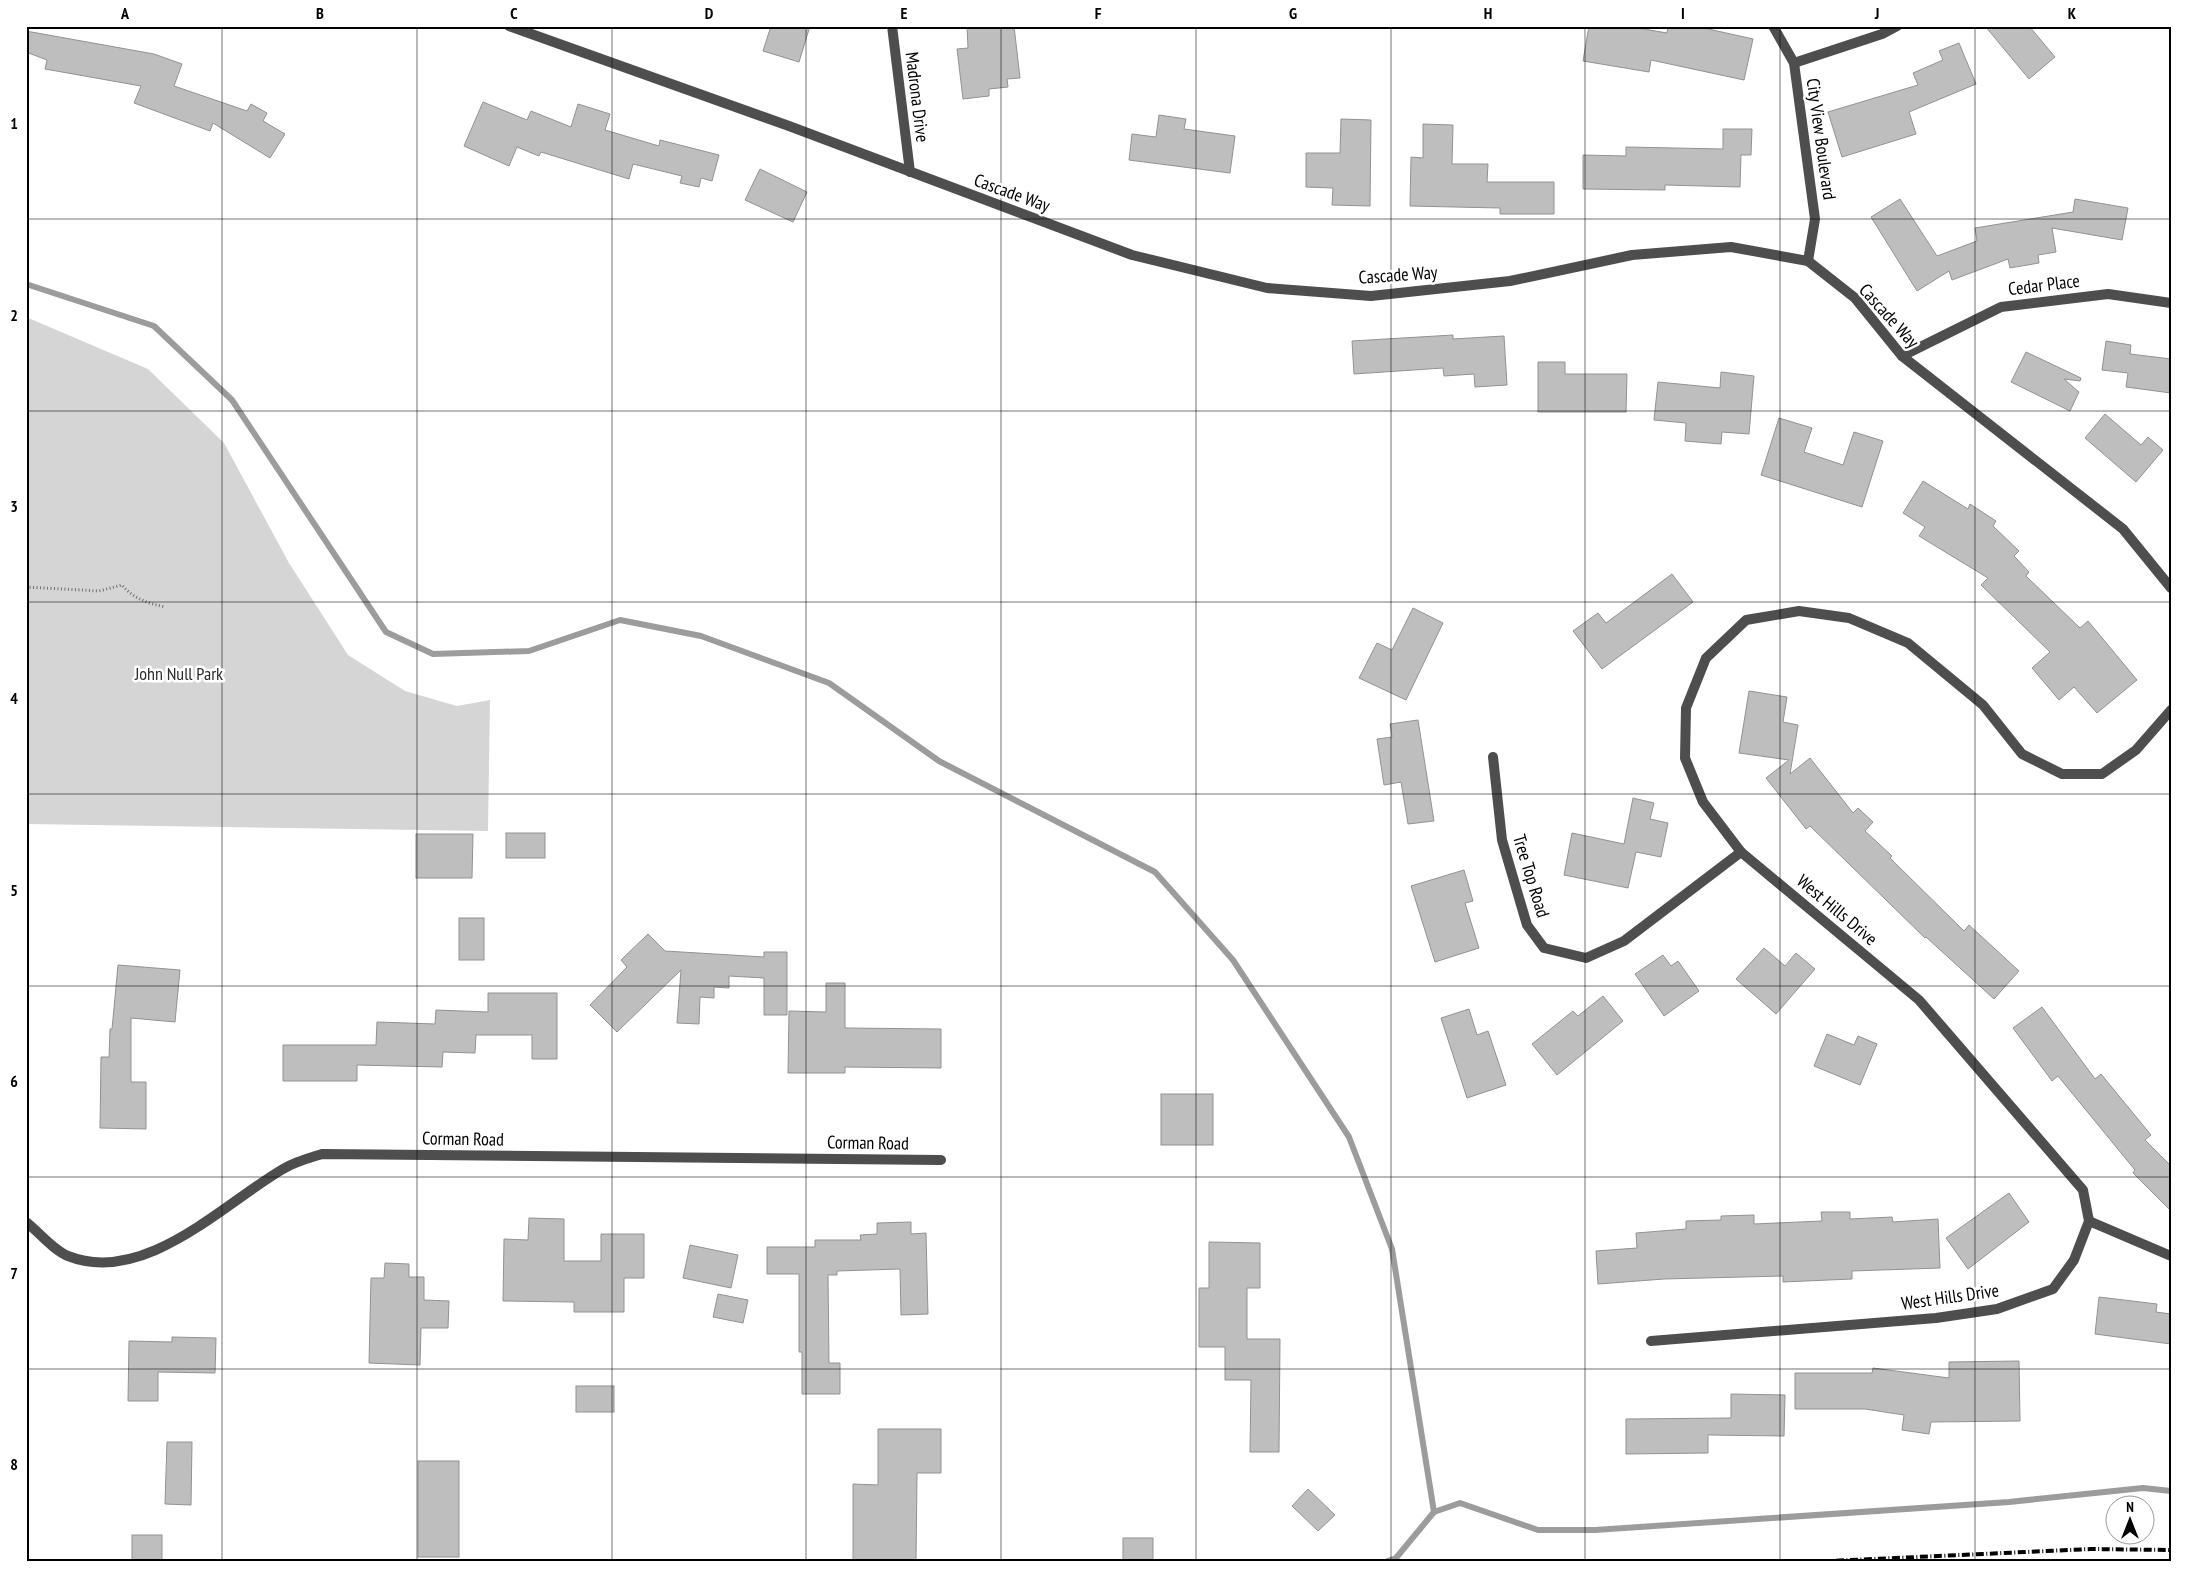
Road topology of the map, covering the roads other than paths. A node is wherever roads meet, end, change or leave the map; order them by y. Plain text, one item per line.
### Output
1 (508, 26) edge
2 (892, 26) edge
3 (1774, 26) edge
4 (1897, 26) edge
5 (1794, 63) junction
6 (910, 172) junction
7 (1808, 261) junction
8 (2171, 303) edge
9 (1902, 356) junction
10 (2171, 588) edge
11 (2171, 710) edge
12 (1494, 757) dead end
13 (1741, 852) junction
14 (941, 1160) dead end
15 (2089, 1221) junction
16 (26, 1222) edge
17 (2171, 1256) edge
18 (1652, 1341) dead end

1 - 6 street, Cascade Way
2 - 6 street, Madrona Drive
3 - 5 street, City View Boulevard
4 - 5 street
5 - 7 street, City View Boulevard
6 - 7 street, Cascade Way
7 - 9 street, Cascade Way
8 - 9 street, Cedar Place
9 - 10 street, Cascade Way
11 - 13 street, West Hills Drive
12 - 13 street, Tree Top Road
13 - 15 street, West Hills Drive
14 - 16 street, Corman Road
15 - 17 street
15 - 18 street, West Hills Drive

